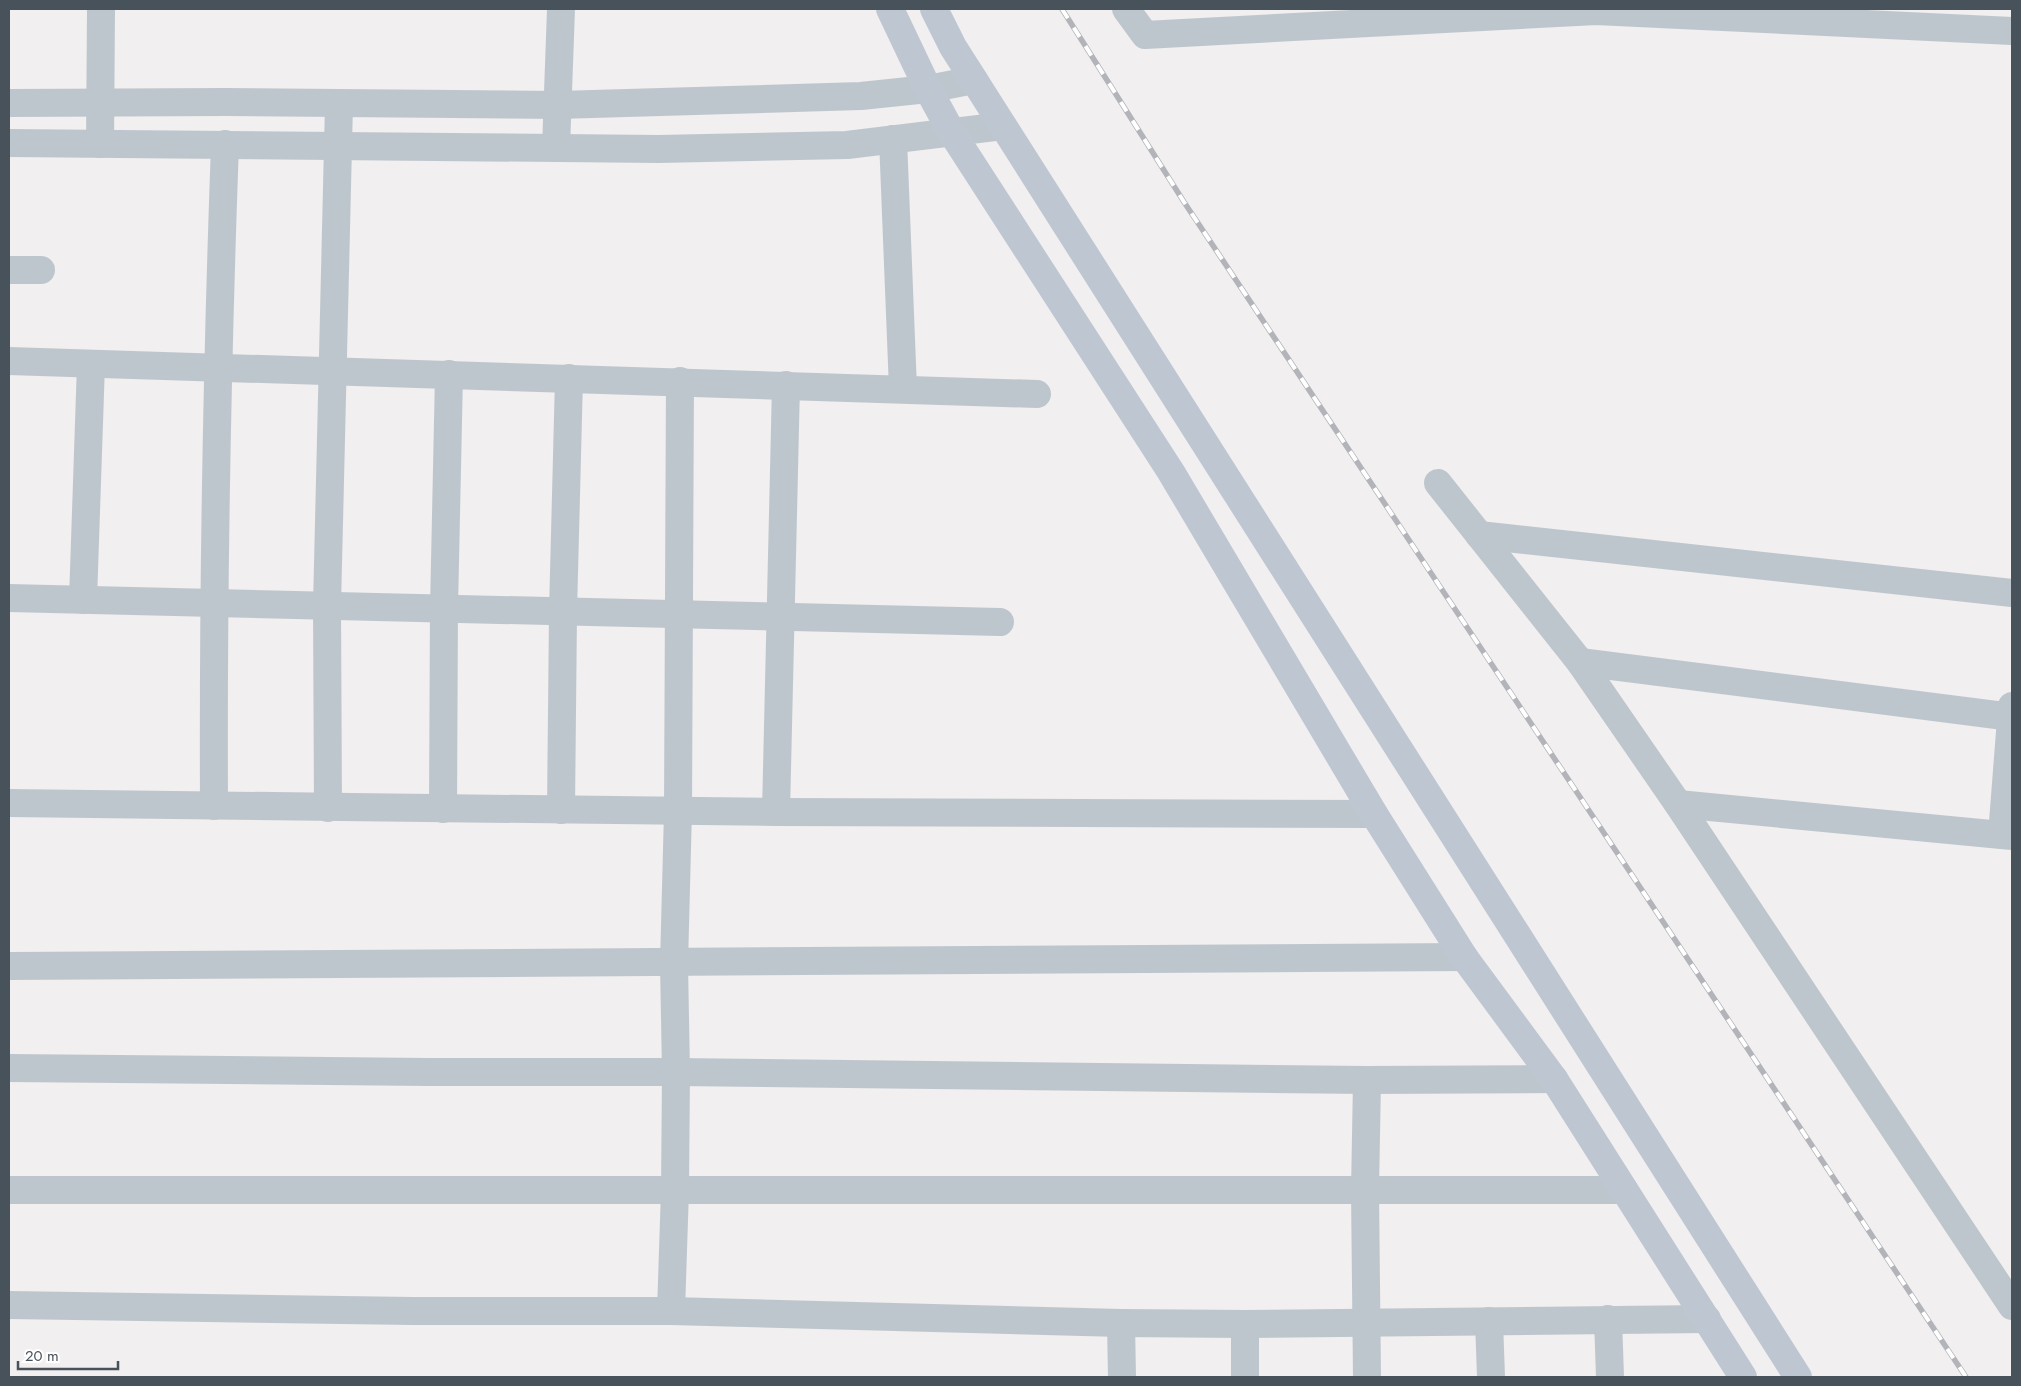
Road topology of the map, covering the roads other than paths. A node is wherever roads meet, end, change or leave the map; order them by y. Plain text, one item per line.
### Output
1 (101, 9) edge
2 (561, 9) edge
3 (890, 9) edge
4 (934, 9) edge
5 (1126, 9) edge
6 (1580, 10) edge
7 (2012, 31) edge
8 (974, 80) junction
9 (928, 90) junction
10 (9, 103) edge
11 (101, 103) junction
12 (339, 104) junction
13 (558, 105) junction
14 (1003, 126) junction
15 (952, 133) junction
16 (893, 139) junction
17 (9, 143) edge
18 (100, 144) junction
19 (225, 144) junction
20 (338, 145) junction
21 (556, 148) junction
22 (9, 270) edge
23 (41, 270) dead end
24 (9, 361) edge
25 (91, 364) junction
26 (217, 367) junction
27 (332, 371) junction
28 (449, 374) junction
29 (569, 378) junction
30 (680, 382) junction
31 (786, 385) junction
32 (903, 389) junction
33 (1037, 394) dead end
34 (1438, 483) dead end
35 (1479, 535) junction
36 (2012, 592) edge
37 (9, 598) edge
38 (83, 600) junction
39 (214, 603) junction
40 (328, 606) junction
41 (444, 609) junction
42 (563, 612) junction
43 (679, 615) junction
44 (781, 617) junction
45 (1000, 622) dead end
46 (1580, 662) junction
47 (2012, 713) edge
48 (9, 804) edge
49 (1678, 804) junction
50 (214, 806) junction
51 (328, 808) junction
52 (443, 809) junction
53 (561, 810) junction
54 (678, 811) junction
55 (776, 812) junction
56 (1374, 814) junction
57 (2007, 836) edge
58 (1464, 957) junction
59 (674, 964) junction
60 (9, 966) edge
61 (9, 1068) edge
62 (676, 1072) junction
63 (1554, 1079) junction
64 (1367, 1080) junction
65 (9, 1190) edge
66 (675, 1190) junction
67 (1624, 1190) junction
68 (1365, 1191) junction
69 (9, 1305) edge
70 (2012, 1306) edge
71 (671, 1311) junction
72 (1707, 1319) junction
73 (1608, 1320) junction
74 (1489, 1321) junction
75 (1121, 1323) junction
76 (1367, 1323) junction
77 (1245, 1324) junction
78 (1122, 1377) edge
79 (1245, 1377) edge
80 (1367, 1377) edge
81 (1490, 1377) edge
82 (1610, 1377) edge
83 (1743, 1377) edge
84 (1798, 1377) edge

1 - 11 street
2 - 13 street
3 - 9 street
4 - 8 street
5 - 6 street
6 - 7 street
8 - 9 street
8 - 14 street
9 - 13 street
9 - 15 street
10 - 11 street
11 - 12 street
11 - 18 street
12 - 13 street
12 - 20 street
13 - 21 street
14 - 15 street
14 - 84 street
15 - 16 street
15 - 56 street
16 - 21 street
16 - 32 street
17 - 18 street
18 - 19 street
19 - 20 street
19 - 26 street
20 - 21 street
20 - 27 street
22 - 23 street
24 - 25 street
25 - 26 street
25 - 38 street
26 - 27 street
26 - 39 street
27 - 28 street
27 - 40 street
28 - 29 street
28 - 41 street
29 - 30 street
29 - 42 street
30 - 31 street
30 - 43 street
31 - 32 street
31 - 44 street
32 - 33 street
34 - 35 street
35 - 36 street
35 - 46 street
37 - 38 street
38 - 39 street
39 - 40 street
39 - 50 street
40 - 41 street
40 - 51 street
41 - 42 street
41 - 52 street
42 - 43 street
42 - 53 street
43 - 44 street
43 - 54 street
44 - 45 street
44 - 55 street
46 - 47 street
46 - 49 street
47 - 57 street
48 - 50 street
49 - 57 street
49 - 70 street
50 - 51 street
51 - 52 street
52 - 53 street
53 - 54 street
54 - 55 street
54 - 59 street
55 - 56 street
56 - 58 street
58 - 59 street
58 - 63 street
59 - 60 street
59 - 62 street
61 - 62 street
62 - 64 street
62 - 66 street
63 - 64 street
63 - 67 street
64 - 68 street
65 - 66 street
66 - 68 street
66 - 71 street
67 - 68 street
67 - 72 street
68 - 76 street
69 - 71 street
71 - 75 street
72 - 73 street
72 - 83 street
73 - 74 street
73 - 82 street
74 - 76 street
74 - 81 street
75 - 77 street
75 - 78 street
76 - 77 street
76 - 80 street
77 - 79 street

